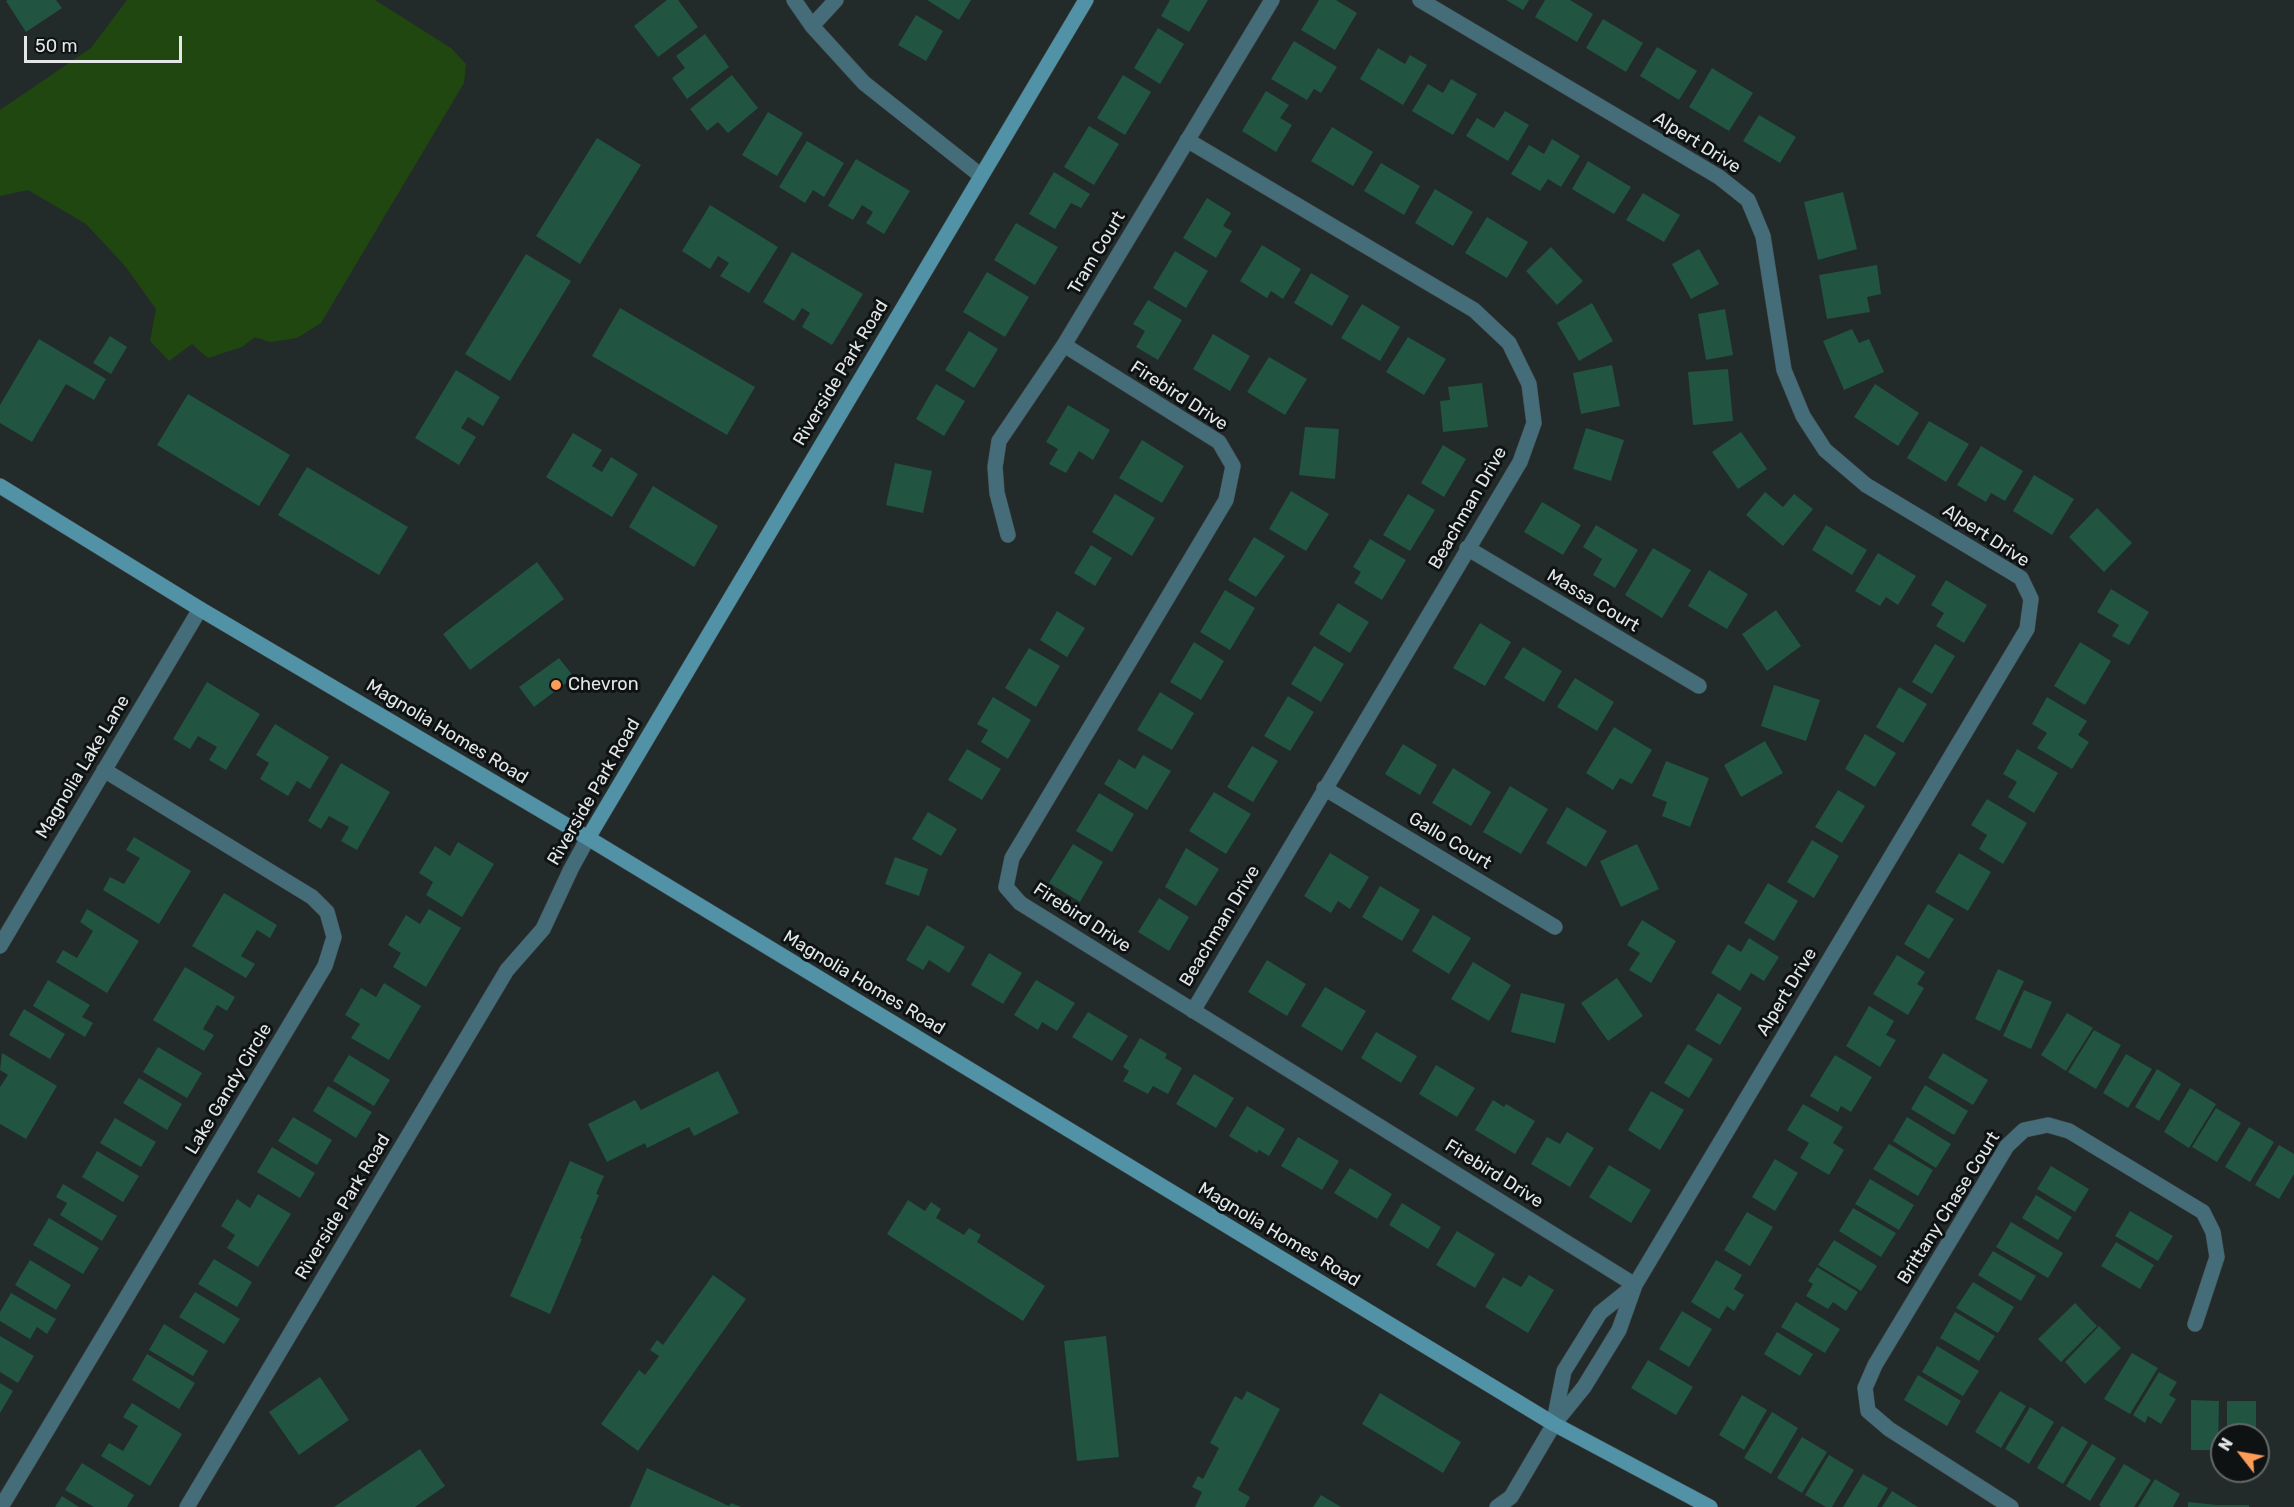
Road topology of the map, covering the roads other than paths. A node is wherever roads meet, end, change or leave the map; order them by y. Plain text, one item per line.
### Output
1 (794, 0) edge
2 (836, 0) edge
3 (1086, 0) edge
4 (1272, 0) edge
5 (1420, 0) edge
6 (812, 26) junction
7 (1187, 140) junction
8 (980, 175) junction
9 (1064, 345) junction
10 (0, 486) edge
11 (1008, 535) dead end
12 (1467, 548) junction
13 (200, 609) junction
14 (1699, 686) dead end
15 (104, 770) junction
16 (1324, 788) junction
17 (588, 838) junction
18 (1555, 927) dead end
19 (0, 946) edge
20 (1192, 1011) junction
21 (1635, 1285) junction
22 (2194, 1324) dead end
23 (1554, 1424) junction
24 (1, 1507) edge
25 (187, 1507) edge
26 (1497, 1507) edge
27 (1710, 1507) edge
28 (2011, 1507) edge

1 - 6 street
2 - 6 street
3 - 8 street, Riverside Park Road
4 - 7 street, Tram Court
5 - 21 street, Alpert Drive
6 - 8 street
7 - 9 street, Tram Court
7 - 12 street, Beachman Drive
8 - 17 street, Riverside Park Road
9 - 11 street, Tram Court
9 - 20 street, Firebird Drive
10 - 13 street, Magnolia Homes Road
12 - 14 street, Massa Court
12 - 16 street, Beachman Drive
13 - 15 street, Magnolia Lake Lane
13 - 17 street, Magnolia Homes Road
15 - 19 street, Magnolia Lake Lane
15 - 24 street, Lake Gandy Circle
16 - 18 street, Gallo Court
16 - 20 street, Beachman Drive
17 - 23 street, Magnolia Homes Road
17 - 25 street, Riverside Park Road
20 - 21 street, Firebird Drive
21 - 23 street, Alpert Drive
21 - 23 street, Alpert Drive
22 - 28 street, Brittany Chase Court
23 - 26 street
23 - 27 street, Magnolia Homes Road

